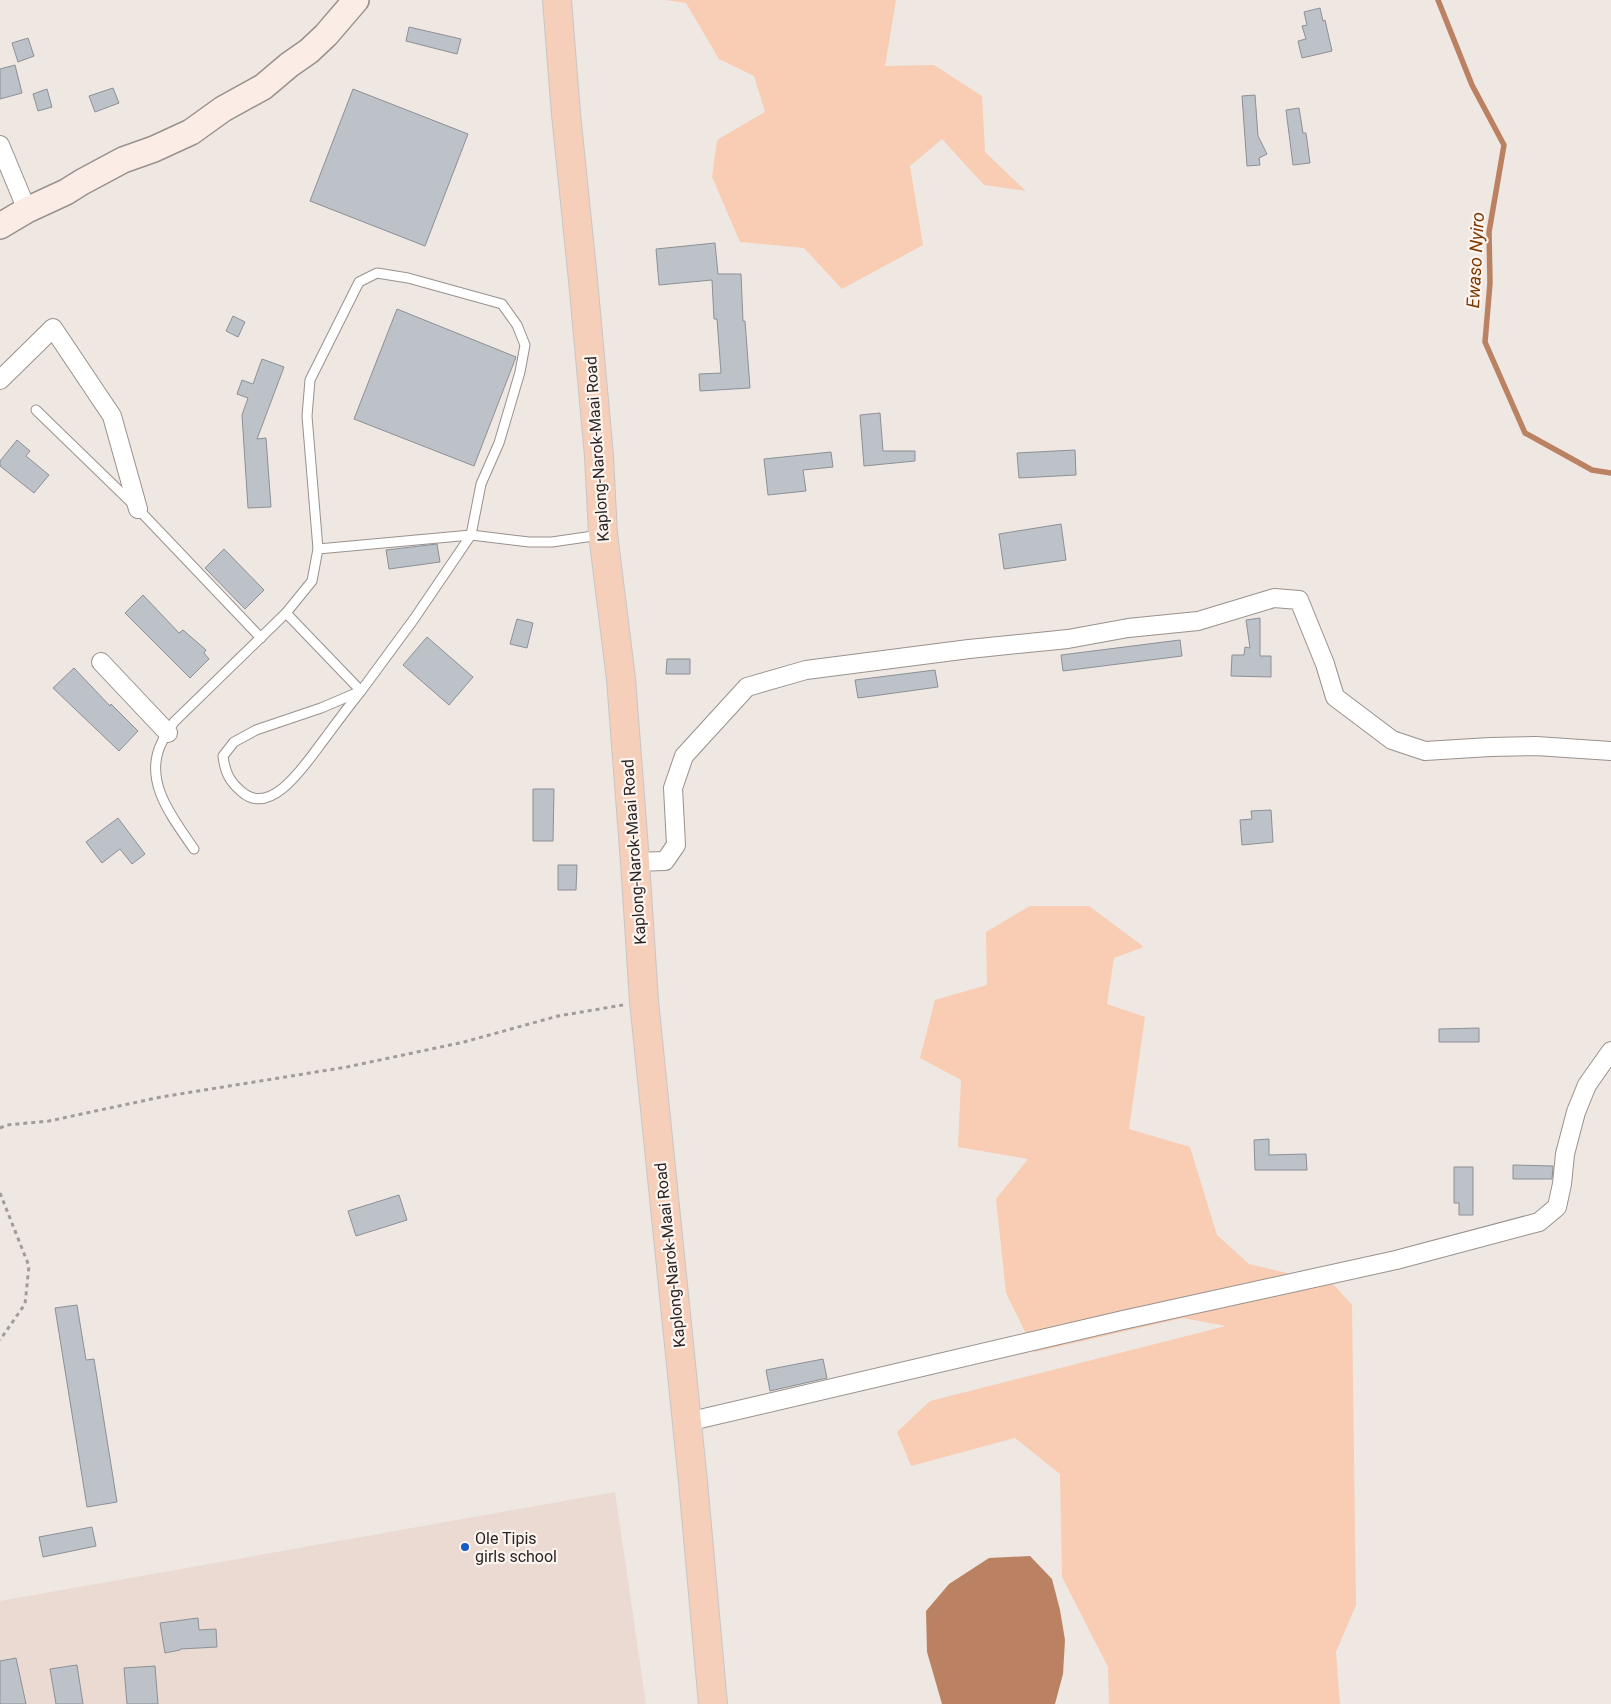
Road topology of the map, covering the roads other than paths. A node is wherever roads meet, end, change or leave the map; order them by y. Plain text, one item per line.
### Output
1 (356, 0) edge
2 (557, 0) edge
3 (0, 145) edge
4 (26, 210) junction
5 (0, 226) edge
6 (0, 380) edge
7 (36, 410) dead end
8 (138, 509) junction
9 (603, 534) junction
10 (471, 535) junction
11 (318, 549) junction
12 (286, 612) junction
13 (261, 638) junction
14 (101, 662) dead end
15 (361, 691) junction
16 (168, 733) junction
17 (1611, 751) edge
18 (194, 849) dead end
19 (635, 862) junction
20 (1611, 1051) edge
21 (686, 1422) junction
22 (713, 1704) edge

1 - 4 main road
2 - 9 highway, Kaplong-Narok-Maai Road
3 - 4 street
4 - 5 main road
6 - 8 street
7 - 8 lane
8 - 13 lane
9 - 10 lane
9 - 19 highway, Kaplong-Narok-Maai Road
10 - 11 lane
10 - 11 lane
10 - 15 lane
11 - 12 lane
12 - 13 lane
12 - 15 lane
13 - 16 lane
14 - 16 street
15 - 15 lane
16 - 18 lane
17 - 19 street
19 - 21 highway, Kaplong-Narok-Maai Road
20 - 21 street
21 - 22 highway, Kaplong-Narok-Maai Road

